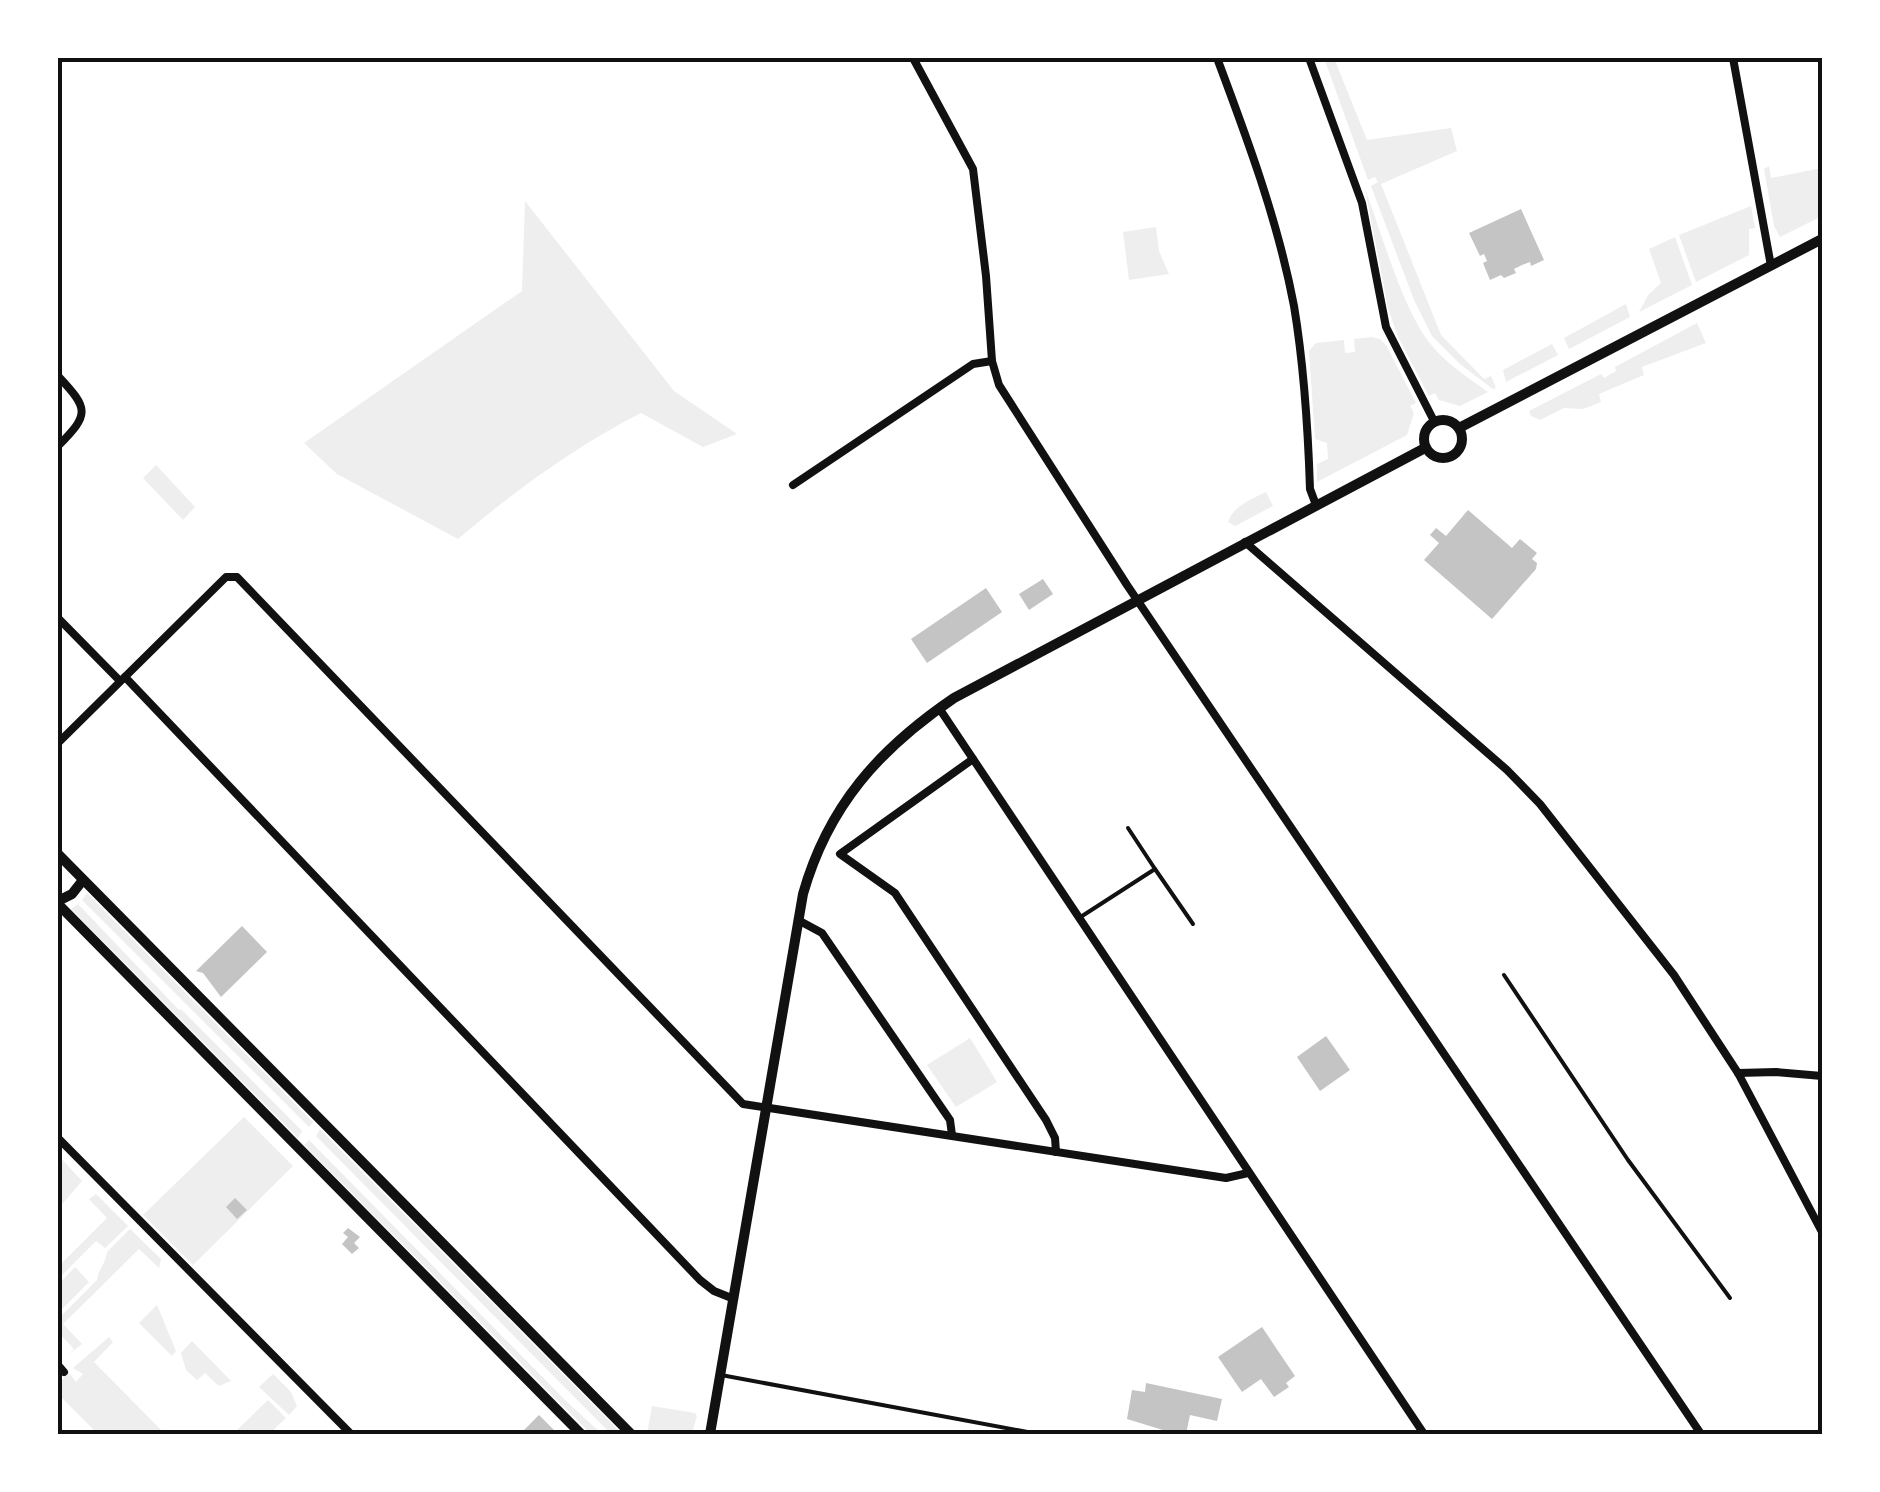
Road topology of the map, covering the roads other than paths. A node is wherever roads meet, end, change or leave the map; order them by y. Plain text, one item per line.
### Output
1 (912, 58) edge
2 (1218, 58) edge
3 (1310, 58) edge
4 (1733, 58) edge
5 (1822, 239) edge
6 (1771, 266) junction
7 (992, 361) junction
8 (58, 376) edge
9 (1434, 421) junction
10 (1459, 428) junction
11 (58, 446) edge
12 (1425, 448) junction
13 (792, 485) dead end
14 (1316, 505) junction
15 (1245, 542) junction
16 (1137, 599) junction
17 (58, 618) edge
18 (122, 679) junction
19 (939, 708) junction
20 (58, 743) edge
21 (973, 760) junction
22 (1128, 828) dead end
23 (58, 854) edge
24 (1156, 869) junction
25 (83, 880) junction
26 (58, 903) edge
27 (1079, 918) junction
28 (798, 920) junction
29 (1193, 924) dead end
30 (1504, 975) dead end
31 (1738, 1073) junction
32 (1822, 1076) edge
33 (766, 1110) junction
34 (952, 1135) junction
35 (58, 1138) edge
36 (1056, 1152) junction
37 (1248, 1173) junction
38 (1822, 1232) edge
39 (734, 1298) junction
40 (1730, 1298) dead end
41 (721, 1375) junction
42 (350, 1434) edge
43 (582, 1434) edge
44 (631, 1434) edge
45 (710, 1434) edge
46 (1038, 1434) edge
47 (1424, 1434) edge
48 (1701, 1434) edge

1 - 7 street
2 - 14 street
3 - 9 street
4 - 6 street
5 - 6 street
6 - 10 street
7 - 13 street
7 - 16 street
8 - 11 street
9 - 10 street
9 - 12 street
10 - 12 street
12 - 14 street
14 - 15 street
15 - 16 street
15 - 31 street
16 - 19 street
16 - 48 street
17 - 18 street
18 - 20 street
18 - 33 street
18 - 39 street
19 - 21 street
19 - 28 street
21 - 27 street
21 - 36 street
22 - 24 lane
23 - 25 street
24 - 27 lane
24 - 29 lane
25 - 26 street
25 - 44 street
26 - 43 street
27 - 37 street
28 - 33 street
28 - 34 street
30 - 40 lane
31 - 32 street
31 - 38 street
33 - 34 street
33 - 39 street
34 - 36 street
35 - 42 street
36 - 37 street
37 - 47 street
39 - 41 street
41 - 45 street
41 - 46 lane

